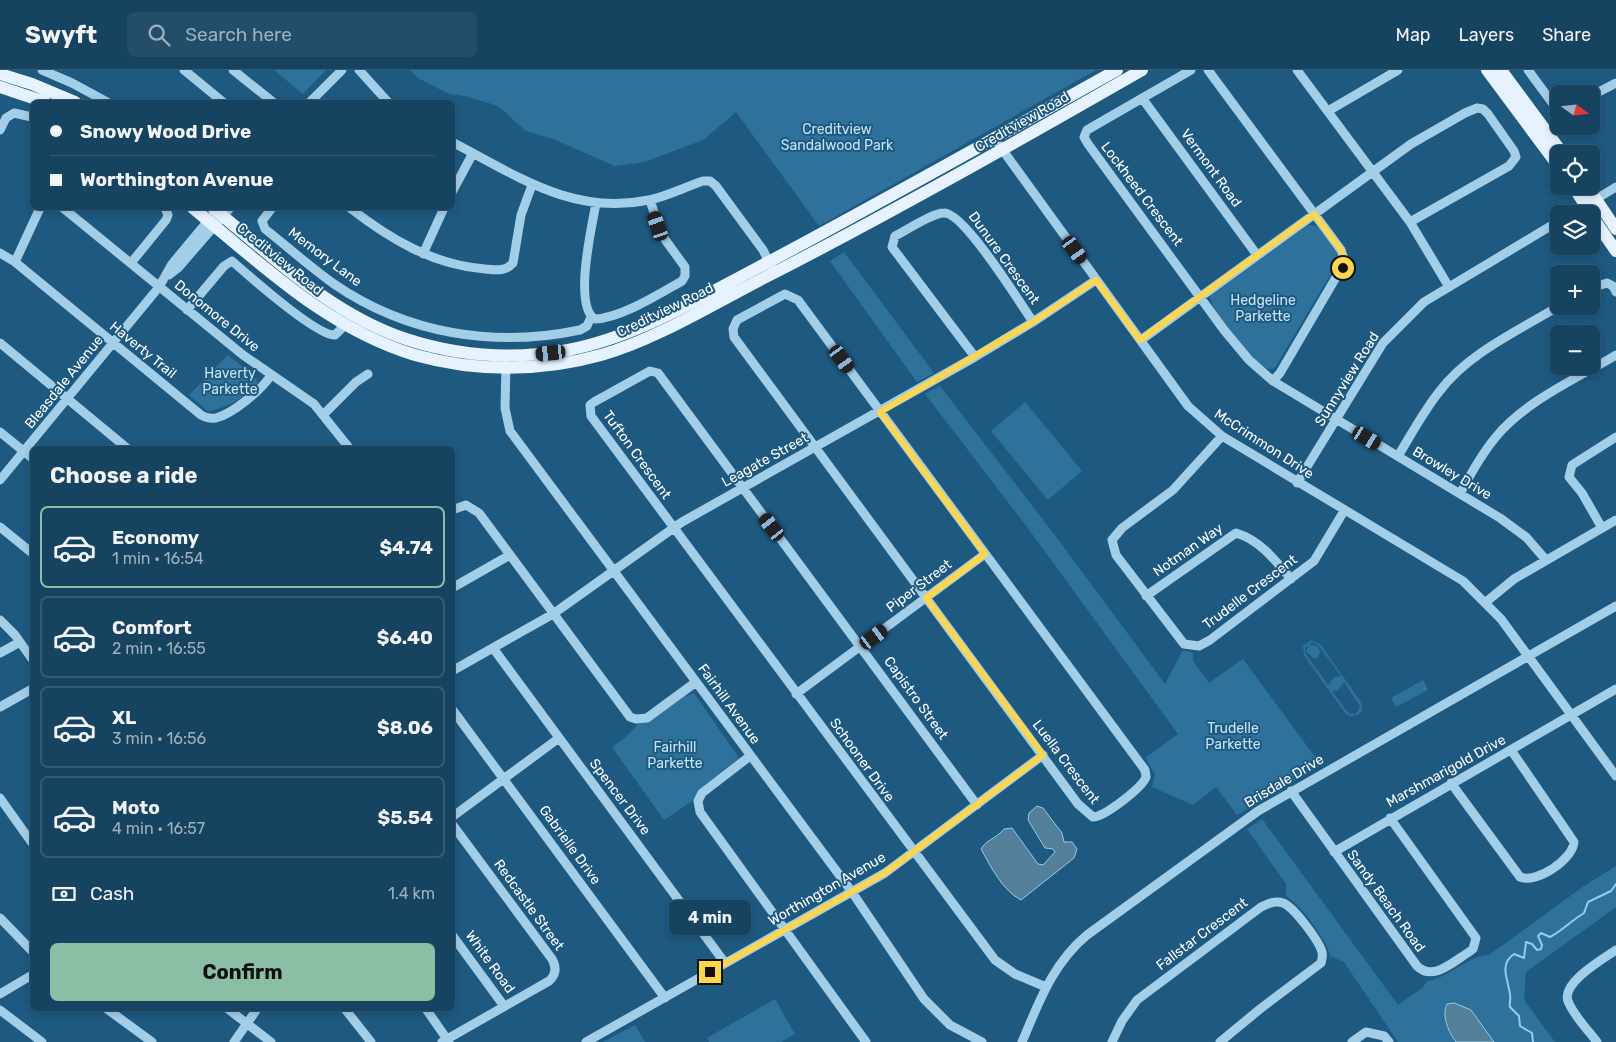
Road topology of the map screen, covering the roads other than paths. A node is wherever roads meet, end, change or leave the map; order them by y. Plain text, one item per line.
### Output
1 (42, 70) edge
2 (184, 70) edge
3 (233, 70) edge
4 (342, 70) edge
5 (359, 70) edge
6 (1118, 70) edge
7 (1142, 70) edge
8 (1191, 70) edge
9 (1208, 70) edge
10 (1297, 70) edge
11 (1398, 70) edge
12 (1486, 70) edge
13 (1501, 70) edge
14 (1528, 70) edge
15 (0, 74) edge
16 (1616, 83) edge
17 (0, 87) edge
18 (1600, 91) edge
19 (1142, 98) junction
20 (377, 99) edge
21 (39, 100) edge
22 (70, 100) edge
23 (103, 100) edge
24 (221, 100) edge
25 (270, 100) edge
26 (312, 100) edge
27 (1550, 100) edge
28 (1328, 111) junction
29 (30, 116) edge
30 (0, 130) edge
31 (996, 138) junction
32 (455, 144) edge
33 (1556, 145) edge
34 (1002, 150) junction
35 (473, 153) junction
36 (1550, 155) edge
37 (1372, 173) junction
38 (532, 185) junction
39 (455, 186) edge
40 (1616, 187) edge
41 (1580, 195) edge
42 (650, 200) junction
43 (596, 203) junction
44 (1588, 205) edge
45 (1595, 205) edge
46 (39, 210) edge
47 (65, 210) edge
48 (166, 210) edge
49 (203, 210) edge
50 (270, 210) edge
51 (353, 210) edge
52 (443, 210) edge
53 (218, 213) edge
54 (1314, 214) junction
55 (1600, 216) edge
56 (1410, 222) junction
57 (1600, 223) edge
58 (1550, 226) edge
59 (1616, 229) edge
60 (242, 248) junction
61 (1616, 251) edge
62 (0, 253) edge
63 (423, 254) junction
64 (1257, 255) junction
65 (232, 261) junction
66 (15, 262) junction
67 (131, 264) junction
68 (772, 267) junction
69 (1096, 280) junction
70 (1600, 285) edge
71 (159, 286) junction
72 (1449, 287) junction
73 (1616, 292) edge
74 (1200, 296) junction
75 (187, 310) junction
76 (1550, 311) edge
77 (591, 316) junction
78 (1033, 322) junction
79 (345, 325) junction
80 (1140, 340) junction
81 (0, 343) edge
82 (113, 343) junction
83 (1616, 355) edge
84 (975, 357) junction
85 (506, 361) junction
86 (368, 374) dead end
87 (271, 376) junction
88 (1273, 381) junction
89 (68, 399) junction
90 (880, 412) junction
91 (324, 414) junction
92 (1336, 420) junction
93 (0, 432) edge
94 (1222, 436) junction
95 (1616, 438) edge
96 (124, 446) edge
97 (348, 446) edge
98 (815, 447) junction
99 (24, 452) junction
100 (30, 456) edge
101 (1398, 456) junction
102 (0, 480) edge
103 (1297, 483) junction
104 (743, 488) junction
105 (1460, 494) junction
106 (455, 509) edge
107 (1344, 511) junction
108 (1616, 520) edge
109 (0, 526) edge
110 (674, 528) junction
111 (1602, 528) junction
112 (30, 551) edge
113 (985, 554) junction
114 (510, 555) junction
115 (1546, 560) junction
116 (614, 571) junction
117 (1291, 579) junction
118 (455, 586) edge
119 (1146, 596) junction
120 (926, 598) junction
121 (1486, 602) junction
122 (1616, 606) edge
123 (554, 614) junction
124 (0, 620) edge
125 (20, 642) junction
126 (860, 646) junction
127 (493, 648) junction
128 (0, 653) edge
129 (30, 656) edge
130 (1528, 656) junction
131 (455, 669) edge
132 (696, 682) junction
133 (30, 689) edge
134 (1616, 689) edge
135 (796, 694) junction
136 (0, 707) edge
137 (455, 713) edge
138 (1572, 716) junction
139 (559, 738) junction
140 (1511, 750) junction
141 (1043, 755) junction
142 (750, 756) junction
143 (1616, 776) edge
144 (504, 779) junction
145 (1451, 783) junction
146 (1291, 792) junction
147 (0, 798) edge
148 (977, 805) junction
149 (455, 815) edge
150 (1390, 818) junction
151 (455, 828) edge
152 (30, 840) edge
153 (1334, 852) junction
154 (914, 853) junction
155 (852, 892) junction
156 (0, 918) edge
157 (785, 930) junction
158 (455, 939) edge
159 (30, 949) edge
160 (1615, 951) edge
161 (725, 963) junction
162 (30, 976) edge
163 (1046, 987) junction
164 (0, 994) edge
165 (665, 998) junction
166 (504, 1006) junction
167 (0, 1010) edge
168 (110, 1011) edge
169 (231, 1011) edge
170 (256, 1011) edge
171 (347, 1011) edge
172 (427, 1011) edge
173 (247, 1024) junction
174 (446, 1041) edge
175 (42, 1042) edge
176 (152, 1042) edge
177 (234, 1042) edge
178 (271, 1042) edge
179 (371, 1042) edge
180 (586, 1042) edge
181 (866, 1042) edge
182 (982, 1042) edge
183 (1022, 1042) edge
184 (1112, 1042) edge
185 (1220, 1042) edge
186 (1352, 1042) edge
187 (1389, 1042) edge
188 (1598, 1042) edge

1 - 23 street
2 - 24 street
3 - 25 street
4 - 26 street
5 - 20 street
6 - 31 main road, Creditview Road
7 - 34 main road, Creditview Road
8 - 19 street, Lockheed Crescent
9 - 54 street
10 - 28 street
11 - 28 street
12 - 36 main road
13 - 33 main road
14 - 27 street
15 - 22 main road
16 - 18 street
17 - 21 main road
19 - 64 street, Vermont Road
19 - 74 street, Lockheed Crescent
28 - 37 street
29 - 30 street
31 - 34 street, McCrimmon Drive
31 - 68 main road, Creditview Road
32 - 35 street
34 - 68 main road, Creditview Road
34 - 69 street, McCrimmon Drive
35 - 38 street
35 - 39 street
37 - 54 street
37 - 56 street
37 - 56 street
38 - 43 street
38 - 63 street
40 - 45 street
41 - 44 main road
42 - 43 street
42 - 68 street
42 - 77 street
43 - 77 street
46 - 66 street
47 - 67 street, Donomore Drive
48 - 67 street
49 - 53 main road, Creditview Road
50 - 77 street, Memory Lane
51 - 63 street
52 - 63 street
53 - 60 main road, Creditview Road
53 - 71 street, Bleasdale Avenue
53 - 85 main road, Creditview Road
54 - 64 street
54 - 88 street
55 - 59 main road
56 - 72 street
57 - 61 main road
58 - 72 street, Sunnyview Road
60 - 65 street
60 - 79 main road, Creditview Road
62 - 66 street, Haverty Trail
64 - 74 street
65 - 75 street
65 - 79 street
66 - 82 street, Haverty Trail
67 - 71 street, Donomore Drive
68 - 85 main road, Creditview Road
69 - 78 street, Leagate Street
69 - 80 street, McCrimmon Drive
70 - 73 street
71 - 75 street, Donomore Drive
71 - 82 street, Bleasdale Avenue
72 - 92 street, Sunnyview Road
74 - 80 street
74 - 88 street, Browley Drive
75 - 87 street, Donomore Drive
76 - 101 street
78 - 84 street, Leagate Street
78 - 84 street, Dunure Crescent
79 - 85 main road, Creditview Road
80 - 94 street, McCrimmon Drive
81 - 89 street
82 - 87 street, Haverty Trail
82 - 89 street, Bleasdale Avenue
83 - 105 street
84 - 90 street, Leagate Street
85 - 116 street, Fairhill Avenue
86 - 91 street
87 - 91 street, Donomore Drive
88 - 92 street, Browley Drive
89 - 96 street
89 - 99 street, Bleasdale Avenue
90 - 98 street, Leagate Street
90 - 98 street, Luella Crescent
90 - 113 street, Luella Crescent
91 - 97 street, Donomore Drive
92 - 101 street, Browley Drive
92 - 103 street, Sunnyview Road
93 - 99 street
94 - 103 street, McCrimmon Drive
94 - 119 street, Trudelle Crescent
95 - 111 street
98 - 104 street, Leagate Street
98 - 120 street, Luella Crescent
99 - 100 street
99 - 102 street, Bleasdale Avenue
101 - 105 street, Browley Drive
103 - 107 street, McCrimmon Drive
104 - 110 street, Leagate Street
104 - 110 street, Tufton Crescent
104 - 126 street, Capistro Street
105 - 115 street, Browley Drive
106 - 114 street
107 - 117 street, Trudelle Crescent
107 - 121 street, McCrimmon Drive
108 - 111 street
109 - 112 street
110 - 116 street, Leagate Street
110 - 135 street, Schooner Drive
111 - 115 street
113 - 120 street, Piper Street
113 - 141 street, Luella Crescent
114 - 118 street
114 - 123 street
115 - 121 street
116 - 123 street, Leagate Street
116 - 132 street, Fairhill Avenue
117 - 119 street, Notman Way
117 - 119 street, Trudelle Crescent
120 - 126 street, Piper Street
120 - 141 street, Luella Crescent
121 - 130 street, McCrimmon Drive
122 - 130 street, Brisdale Drive
123 - 127 street, Leagate Street
123 - 132 street
124 - 125 street
125 - 128 street
125 - 129 street
126 - 135 street, Piper Street
126 - 148 street, Capistro Street
127 - 131 street, Leagate Street
127 - 139 street, Spencer Drive
130 - 138 street, McCrimmon Drive
130 - 146 street, Brisdale Drive
132 - 142 street, Fairhill Avenue
133 - 136 street
134 - 138 street, Marshmarigold Drive
135 - 154 street, Schooner Drive
137 - 144 street, Gabrielle Drive
138 - 140 street, Marshmarigold Drive
138 - 143 street, McCrimmon Drive
139 - 144 street
139 - 161 street, Spencer Drive
140 - 145 street, Marshmarigold Drive
140 - 145 street
141 - 148 street, Worthington Avenue
142 - 155 street, Fairhill Avenue
142 - 157 street
144 - 149 street
144 - 165 street, Gabrielle Drive
145 - 150 street, Marshmarigold Drive
146 - 153 street, Sandy Beach Road
146 - 163 street, Brisdale Drive
147 - 152 street
148 - 154 street, Worthington Avenue
150 - 153 street, Marshmarigold Drive
150 - 153 street, Sandy Beach Road
151 - 166 street, Redcastle Street
154 - 155 street, Worthington Avenue
154 - 163 street, Schooner Drive
155 - 157 street, Worthington Avenue
155 - 182 street, Fairhill Avenue
156 - 159 street
157 - 161 street, Worthington Avenue
157 - 181 street
158 - 166 street, White Road
160 - 188 street
161 - 165 street, Worthington Avenue
162 - 164 street
163 - 183 street, Brisdale Drive
165 - 180 street, Worthington Avenue
166 - 174 street, Redcastle Street
167 - 175 street
168 - 176 street
169 - 173 street
170 - 173 street
171 - 179 street
172 - 174 street
173 - 177 street
173 - 178 street
184 - 185 street, Fallstar Crescent
186 - 187 street

